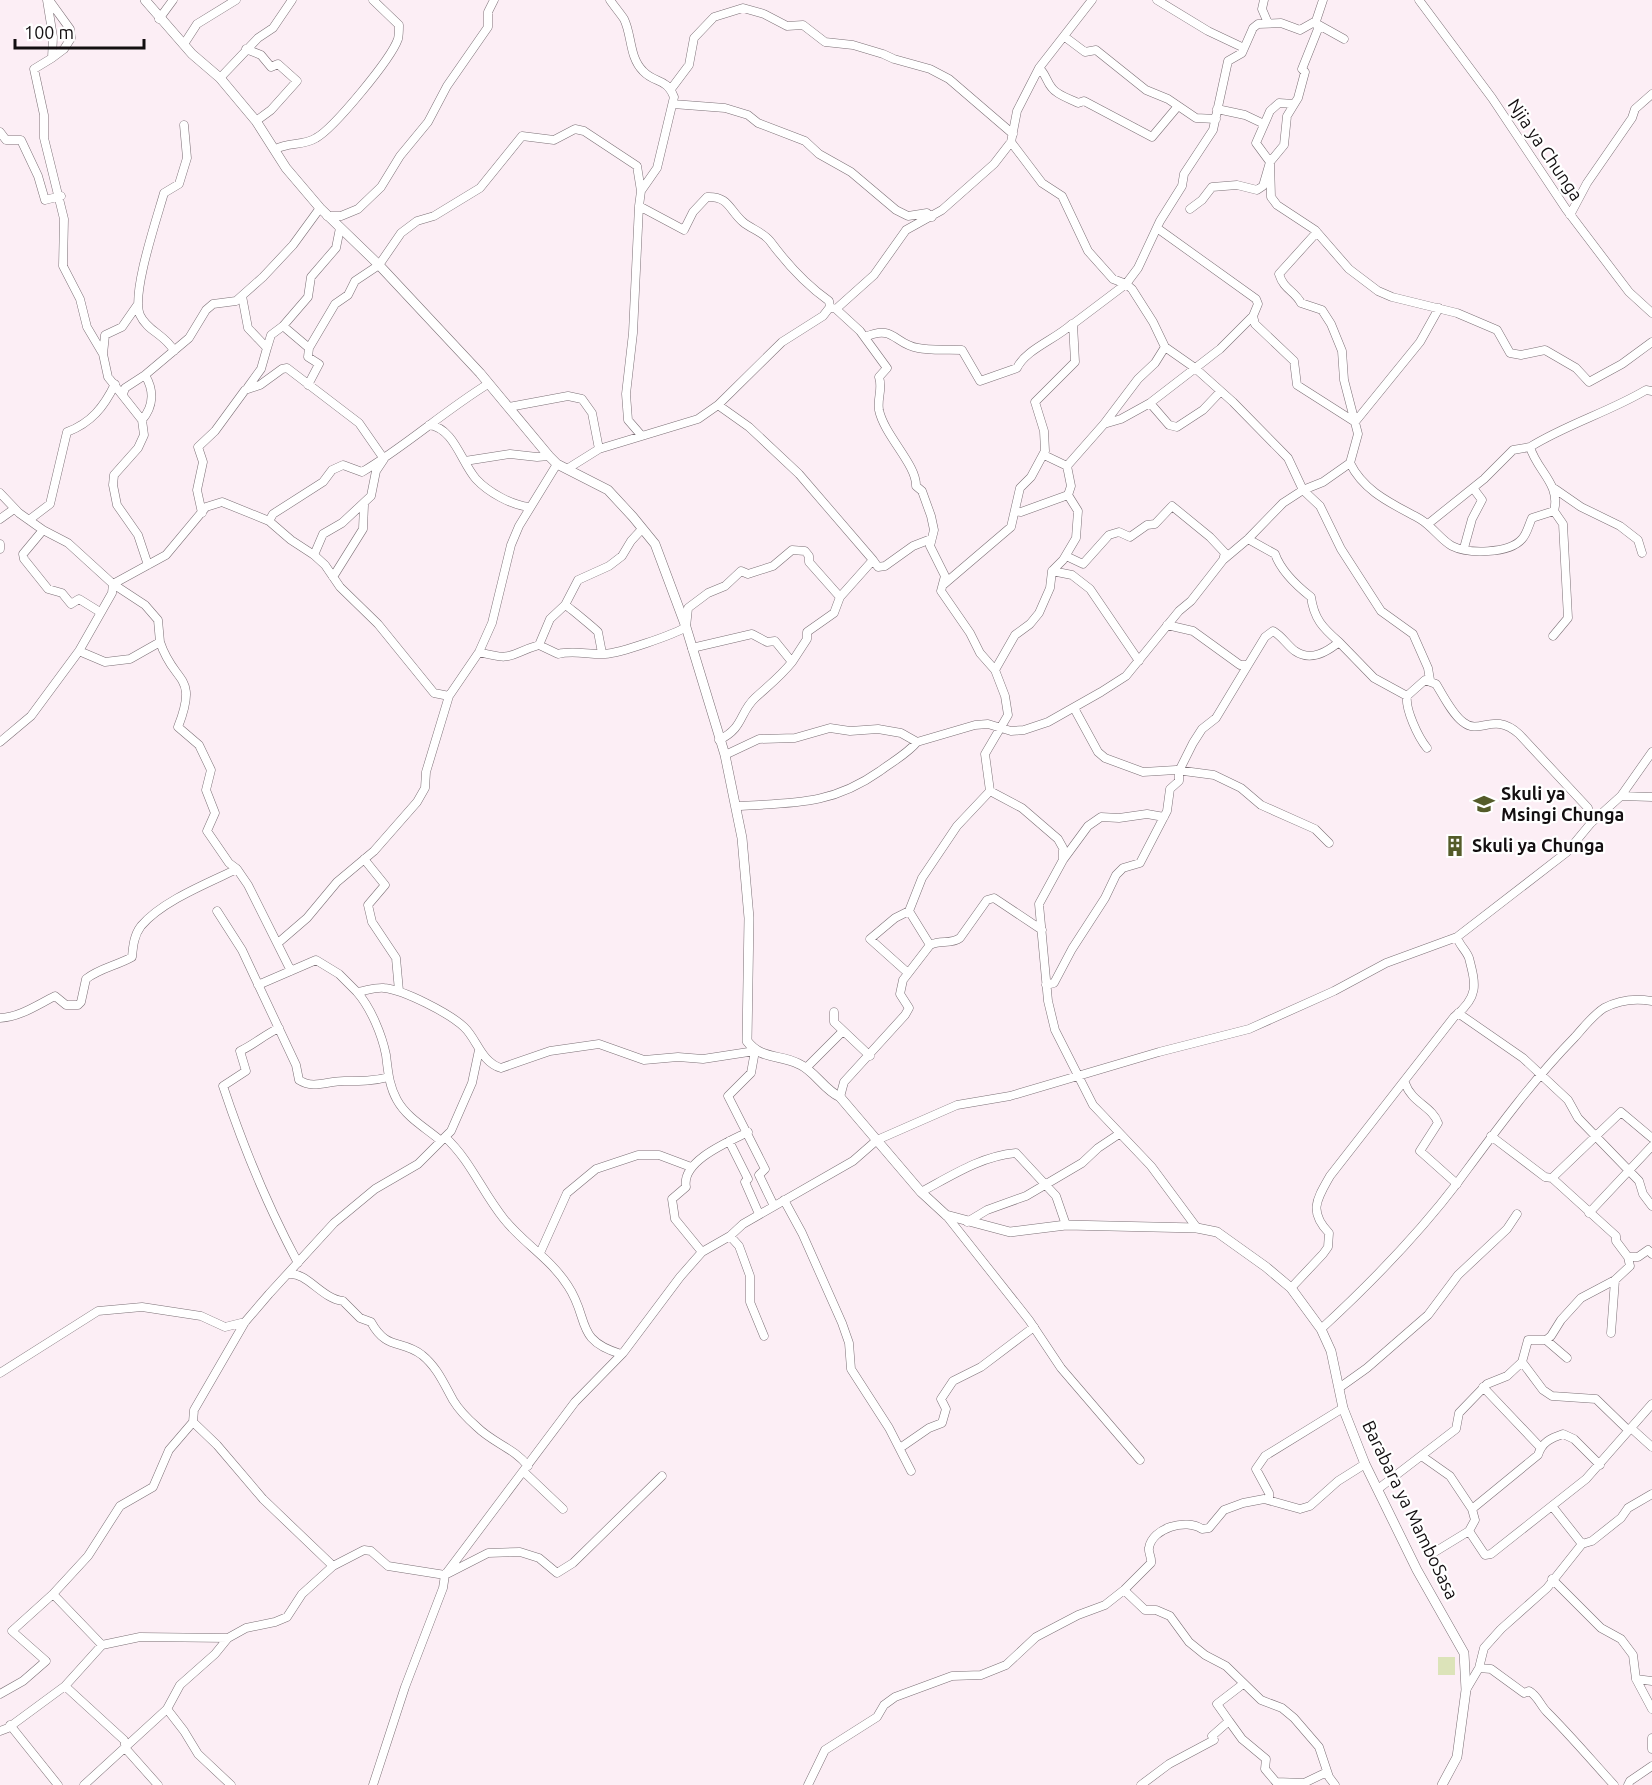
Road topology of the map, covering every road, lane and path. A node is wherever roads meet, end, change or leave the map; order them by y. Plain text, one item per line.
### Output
1 (48, 0) edge
2 (145, 0) edge
3 (173, 0) edge
4 (236, 0) edge
5 (292, 0) edge
6 (373, 0) edge
7 (494, 0) edge
8 (610, 0) edge
9 (1092, 0) edge
10 (1157, 0) edge
11 (1264, 0) edge
12 (1323, 0) edge
13 (1419, 0) edge
14 (159, 19) junction
15 (1316, 22) junction
16 (1268, 23) junction
17 (1065, 37) junction
18 (1344, 39) dead end
19 (184, 44) junction
20 (1244, 48) junction
21 (246, 49) junction
22 (52, 58) junction
23 (1039, 68) junction
24 (220, 78) junction
25 (671, 89) junction
26 (1652, 94) edge
27 (673, 104) junction
28 (1294, 104) junction
29 (1178, 106) junction
30 (1217, 109) junction
31 (1216, 119) junction
32 (256, 121) junction
33 (1264, 124) junction
34 (184, 125) dead end
35 (0, 132) edge
36 (1012, 138) junction
37 (276, 149) junction
38 (1270, 162) junction
39 (640, 191) junction
40 (61, 196) junction
41 (639, 206) junction
42 (320, 208) junction
43 (1190, 209) dead end
44 (1570, 215) junction
45 (327, 216) junction
46 (932, 217) junction
47 (340, 228) junction
48 (1157, 228) junction
49 (1317, 232) junction
50 (379, 265) junction
51 (1126, 284) junction
52 (242, 296) junction
53 (138, 304) junction
54 (833, 308) junction
55 (1439, 308) junction
56 (1652, 313) edge
57 (1253, 316) junction
58 (1073, 324) junction
59 (283, 326) junction
60 (865, 337) junction
61 (1652, 342) edge
62 (1166, 347) junction
63 (267, 348) junction
64 (309, 348) junction
65 (174, 351) junction
66 (103, 354) junction
67 (1195, 368) junction
68 (146, 375) junction
69 (115, 384) junction
70 (488, 384) junction
71 (308, 385) junction
72 (248, 387) junction
73 (1652, 391) edge
74 (1220, 392) junction
75 (123, 394) junction
76 (1150, 403) junction
77 (718, 405) junction
78 (509, 407) junction
79 (142, 420) junction
80 (1355, 422) junction
81 (1104, 424) junction
82 (429, 425) junction
83 (641, 435) junction
84 (1530, 447) junction
85 (599, 449) junction
86 (1044, 455) junction
87 (549, 456) junction
88 (384, 459) junction
89 (465, 460) junction
90 (1350, 463) junction
91 (557, 464) junction
92 (1067, 466) junction
93 (567, 469) junction
94 (1473, 488) junction
95 (1555, 489) junction
96 (1303, 490) junction
97 (0, 494) edge
98 (1068, 495) junction
99 (364, 505) junction
100 (529, 507) junction
101 (14, 508) junction
102 (1015, 511) junction
103 (1554, 511) junction
104 (202, 513) junction
105 (0, 519) edge
106 (29, 520) junction
107 (269, 521) junction
108 (1428, 524) junction
109 (642, 529) junction
110 (43, 530) junction
111 (931, 538) junction
112 (1248, 538) junction
113 (0, 544) edge
114 (1464, 548) junction
115 (0, 549) edge
116 (1642, 553) dead end
117 (314, 555) junction
118 (1066, 556) junction
119 (873, 560) junction
120 (1223, 560) junction
121 (148, 564) junction
122 (1052, 571) junction
123 (333, 577) junction
124 (113, 584) junction
125 (943, 585) junction
126 (840, 597) junction
127 (565, 605) junction
128 (100, 612) junction
129 (1167, 625) junction
130 (686, 627) junction
131 (1553, 636) dead end
132 (160, 642) junction
133 (1340, 642) junction
134 (539, 645) junction
135 (692, 648) junction
136 (79, 651) junction
137 (479, 652) junction
138 (602, 653) junction
139 (1139, 661) junction
140 (792, 662) junction
141 (1248, 665) junction
142 (995, 670) junction
143 (1430, 680) junction
144 (449, 696) junction
145 (1407, 696) junction
146 (1074, 708) junction
147 (999, 727) junction
148 (719, 740) junction
149 (0, 742) edge
150 (917, 742) junction
151 (1427, 748) dead end
152 (1652, 752) edge
153 (725, 755) junction
154 (1179, 771) junction
155 (990, 791) junction
156 (1621, 796) junction
157 (1652, 796) edge
158 (738, 806) junction
159 (1164, 817) junction
160 (1591, 823) junction
161 (1329, 843) dead end
162 (364, 859) junction
163 (1063, 860) junction
164 (237, 869) junction
165 (217, 911) dead end
166 (909, 911) junction
167 (1042, 930) junction
168 (1457, 937) junction
169 (278, 943) junction
170 (930, 945) junction
171 (291, 971) junction
172 (908, 973) junction
173 (258, 985) junction
174 (1046, 985) junction
175 (399, 991) junction
176 (357, 992) junction
177 (1652, 1001) edge
178 (834, 1012) dead end
179 (1458, 1013) junction
180 (0, 1018) edge
181 (279, 1028) junction
182 (843, 1031) junction
183 (479, 1050) junction
184 (755, 1052) junction
185 (870, 1056) junction
186 (807, 1067) junction
187 (1540, 1074) junction
188 (389, 1077) junction
189 (1079, 1077) junction
190 (1405, 1083) junction
191 (840, 1097) junction
192 (748, 1132) junction
193 (1119, 1134) junction
194 (1491, 1136) junction
195 (1595, 1136) junction
196 (1652, 1138) edge
197 (443, 1139) junction
198 (877, 1140) junction
199 (729, 1142) junction
200 (1652, 1146) edge
201 (691, 1167) junction
202 (1629, 1169) junction
203 (1552, 1178) junction
204 (1046, 1184) junction
205 (1457, 1184) junction
206 (921, 1192) junction
207 (784, 1200) junction
208 (774, 1206) junction
209 (1652, 1206) edge
210 (1589, 1213) junction
211 (759, 1214) junction
212 (1517, 1214) dead end
213 (946, 1215) junction
214 (967, 1222) junction
215 (1066, 1225) junction
216 (1197, 1228) junction
217 (730, 1236) junction
218 (702, 1252) junction
219 (540, 1253) junction
220 (1652, 1254) edge
221 (1628, 1257) junction
222 (298, 1263) junction
223 (290, 1274) junction
224 (1615, 1280) junction
225 (1291, 1288) junction
226 (245, 1322) junction
227 (1034, 1328) junction
228 (1322, 1329) junction
229 (1611, 1333) dead end
230 (764, 1336) dead end
231 (1546, 1340) junction
232 (621, 1354) junction
233 (1567, 1358) dead end
234 (1522, 1362) junction
235 (0, 1373) edge
236 (1483, 1387) junction
237 (1339, 1388) junction
238 (1652, 1404) edge
239 (1343, 1408) junction
240 (193, 1422) junction
241 (1630, 1429) junction
242 (1540, 1447) junction
243 (1652, 1447) edge
244 (900, 1448) junction
245 (1423, 1457) junction
246 (1140, 1460) dead end
247 (1365, 1464) junction
248 (1600, 1465) junction
249 (526, 1469) junction
250 (910, 1471) dead end
251 (662, 1476) dead end
252 (1378, 1489) junction
253 (1652, 1494) edge
254 (1269, 1500) junction
255 (1552, 1506) junction
256 (563, 1509) dead end
257 (1472, 1509) junction
258 (1469, 1531) junction
259 (1582, 1544) junction
260 (1433, 1553) dead end
261 (333, 1566) junction
262 (445, 1575) junction
263 (1552, 1579) junction
264 (1124, 1590) junction
265 (53, 1594) junction
266 (228, 1638) junction
267 (102, 1645) junction
268 (1479, 1668) junction
269 (1636, 1679) junction
270 (1652, 1681) edge
271 (1243, 1684) junction
272 (65, 1686) junction
273 (1467, 1690) junction
274 (0, 1694) edge
275 (1652, 1708) edge
276 (167, 1709) junction
277 (1229, 1721) junction
278 (10, 1725) junction
279 (0, 1731) edge
280 (1652, 1738) edge
281 (126, 1749) junction
282 (1652, 1749) edge
283 (1652, 1766) edge
284 (1327, 1772) junction
285 (58, 1785) edge
286 (84, 1785) edge
287 (158, 1785) edge
288 (231, 1785) edge
289 (373, 1785) edge
290 (808, 1785) edge
291 (1141, 1785) edge
292 (1335, 1785) edge
293 (1442, 1785) edge
294 (1614, 1785) edge
295 (1628, 1785) edge

1 - 22 street
1 - 22 street
2 - 14 street
3 - 14 street
4 - 19 street
5 - 21 street
6 - 37 street
7 - 45 street
8 - 25 street
9 - 17 street
10 - 20 street
11 - 16 street
12 - 15 street
13 - 44 street, Njia ya Chunga
14 - 19 street
15 - 16 street
15 - 18 street
15 - 28 street
16 - 20 street
17 - 23 street
17 - 29 street
19 - 24 street
20 - 30 street
21 - 24 street
21 - 32 street
22 - 40 street
23 - 29 street
23 - 36 street
24 - 32 street
25 - 27 street
25 - 36 street
26 - 44 street
27 - 39 street
27 - 46 street
28 - 33 street
28 - 38 street
29 - 31 street
30 - 31 street
30 - 33 street
31 - 48 street
32 - 37 street
33 - 38 street
34 - 53 street
35 - 40 street
36 - 46 street
36 - 51 street
37 - 42 street
38 - 43 street
38 - 49 street
39 - 41 street
39 - 50 street
40 - 66 street
41 - 54 street
41 - 83 street
42 - 45 street
42 - 52 street
44 - 56 street, Njia ya Chunga
45 - 47 street
46 - 54 street
47 - 50 street
47 - 59 street
48 - 51 street
48 - 57 street
49 - 55 street
49 - 80 street
50 - 64 street
50 - 70 street
51 - 58 street
51 - 62 street
52 - 63 street
52 - 65 street
53 - 65 street
53 - 66 street
54 - 60 street
54 - 77 street
55 - 61 street
55 - 80 street
57 - 67 street
57 - 80 street
58 - 60 street
58 - 86 street
59 - 63 street
59 - 64 street
60 - 111 street
62 - 67 street
62 - 81 street
63 - 72 street
64 - 71 street
65 - 68 street
66 - 69 street
67 - 74 street
67 - 76 street
68 - 75 street
68 - 79 street
69 - 75 street
69 - 106 street
70 - 78 street
70 - 82 street
71 - 72 street
71 - 88 street
72 - 104 street
73 - 84 street
74 - 76 street
74 - 96 street
75 - 79 street
76 - 81 street
77 - 83 street
77 - 119 street
78 - 85 street
78 - 87 street
79 - 121 street
80 - 90 street
81 - 92 street
82 - 88 street
82 - 89 street
83 - 85 street
84 - 94 street
84 - 95 street
85 - 93 street
86 - 92 street
86 - 102 street
87 - 89 street
87 - 91 street
88 - 99 street
88 - 107 street
89 - 100 street
90 - 96 street
90 - 108 street
91 - 93 street
91 - 100 street
92 - 98 street
93 - 109 street
94 - 108 street
94 - 114 street
95 - 103 street
95 - 116 street
96 - 112 street
96 - 143 street
97 - 101 street
98 - 102 street
98 - 118 street
99 - 117 street
99 - 123 street
100 - 137 street
101 - 105 street
101 - 106 street
102 - 125 street
103 - 114 street
103 - 131 street
104 - 107 street
104 - 121 street
106 - 110 street
107 - 117 street
108 - 114 street
109 - 127 street
109 - 130 street
110 - 124 street
110 - 128 street
111 - 119 street
111 - 125 street
112 - 120 street
112 - 133 street
113 - 115 street
117 - 123 street
118 - 120 street
118 - 122 street
119 - 126 street
120 - 129 street
121 - 124 street
122 - 139 street
122 - 142 street
123 - 144 street
124 - 128 street
124 - 132 street
125 - 142 street
126 - 130 street
126 - 140 street
127 - 134 street
127 - 138 street
128 - 136 street
129 - 139 street
129 - 141 street
130 - 135 street
130 - 138 street
132 - 136 street
132 - 164 street
133 - 141 street
133 - 145 street
134 - 137 street
134 - 138 street
135 - 140 street
135 - 148 street
136 - 149 street
137 - 144 street
139 - 146 street
140 - 148 street
141 - 154 street
142 - 147 street
143 - 145 street
143 - 160 street
144 - 162 street
145 - 151 street
146 - 147 street
146 - 154 street
147 - 150 street
147 - 155 street
148 - 153 street
150 - 153 street
150 - 158 street
152 - 156 street
153 - 158 street
154 - 159 street
154 - 161 street
155 - 163 street
155 - 166 street
156 - 157 street
156 - 160 street
158 - 184 street
159 - 163 street
159 - 174 street
160 - 168 street
162 - 169 street
162 - 175 street
163 - 167 street
164 - 169 street
164 - 180 street
165 - 173 street
166 - 170 street
166 - 172 street
167 - 170 street
167 - 174 street
168 - 179 street
168 - 189 street
169 - 171 street
170 - 172 street
171 - 173 street
171 - 176 street
172 - 185 street
173 - 181 street
174 - 189 street
175 - 176 street
175 - 183 street
176 - 188 street
177 - 187 street
178 - 182 street
179 - 187 street
179 - 190 street
181 - 188 street
181 - 222 street
182 - 185 street
182 - 186 street
183 - 184 street
183 - 197 street
184 - 186 street
184 - 192 street
185 - 191 street
186 - 191 street
187 - 194 street
187 - 195 street
188 - 197 street
189 - 193 street
189 - 198 street
190 - 205 street
190 - 225 street
191 - 198 street
192 - 199 street
192 - 208 street
193 - 204 street
193 - 216 street
194 - 203 street
194 - 205 street
195 - 196 street
195 - 202 street
195 - 203 street
197 - 219 street
197 - 222 street
198 - 206 street
198 - 207 street
199 - 201 street
199 - 211 street
200 - 202 street
201 - 218 street
201 - 219 street
202 - 209 street
202 - 210 street
203 - 210 street
204 - 206 street
204 - 214 street
204 - 215 street
205 - 228 street
206 - 213 street
207 - 208 street
207 - 244 street
208 - 211 street
210 - 221 street
211 - 217 street
212 - 237 street
213 - 214 street, Barabara ya MamboSasa
213 - 227 street
214 - 215 street, Barabara ya MamboSasa
215 - 216 street, Barabara ya MamboSasa
216 - 225 street, Barabara ya MamboSasa
217 - 218 street
217 - 230 street
218 - 232 street
219 - 232 street
220 - 221 street
221 - 224 street
222 - 223 street
223 - 226 street
223 - 249 street
224 - 229 street
224 - 231 street
225 - 228 street, Barabara ya MamboSasa
226 - 235 street
226 - 240 street
227 - 244 street
227 - 246 street
228 - 237 street, Barabara ya MamboSasa
231 - 233 street
231 - 234 street
232 - 249 street
234 - 236 street
234 - 241 street
236 - 242 street
236 - 245 street
237 - 239 street, Barabara ya MamboSasa
238 - 241 street
239 - 247 street, Barabara ya MamboSasa
239 - 254 street
240 - 261 street
240 - 265 street
241 - 243 street
241 - 248 street
242 - 248 street
242 - 257 street
244 - 250 street
245 - 252 street
245 - 257 street
247 - 252 street, Barabara ya MamboSasa
247 - 254 street
248 - 255 street
249 - 256 street
249 - 262 street
251 - 262 street
252 - 273 street, Barabara ya MamboSasa
253 - 259 street
254 - 264 street
255 - 258 street
255 - 259 street
257 - 258 street
258 - 260 street
259 - 263 street
261 - 262 street
261 - 266 street
262 - 289 street
263 - 268 street
263 - 269 street
264 - 271 street
264 - 290 street
265 - 267 street
265 - 274 street
266 - 267 street
266 - 276 street
267 - 272 street
268 - 273 street
268 - 294 street
269 - 270 street
269 - 275 street
271 - 277 street
271 - 284 street
272 - 278 street
272 - 281 street
273 - 293 street, Barabara ya MamboSasa
276 - 281 street
276 - 288 street
277 - 284 street
277 - 291 street
278 - 279 street
278 - 285 street
280 - 282 street
281 - 286 street
281 - 287 street
283 - 295 street
284 - 292 street

